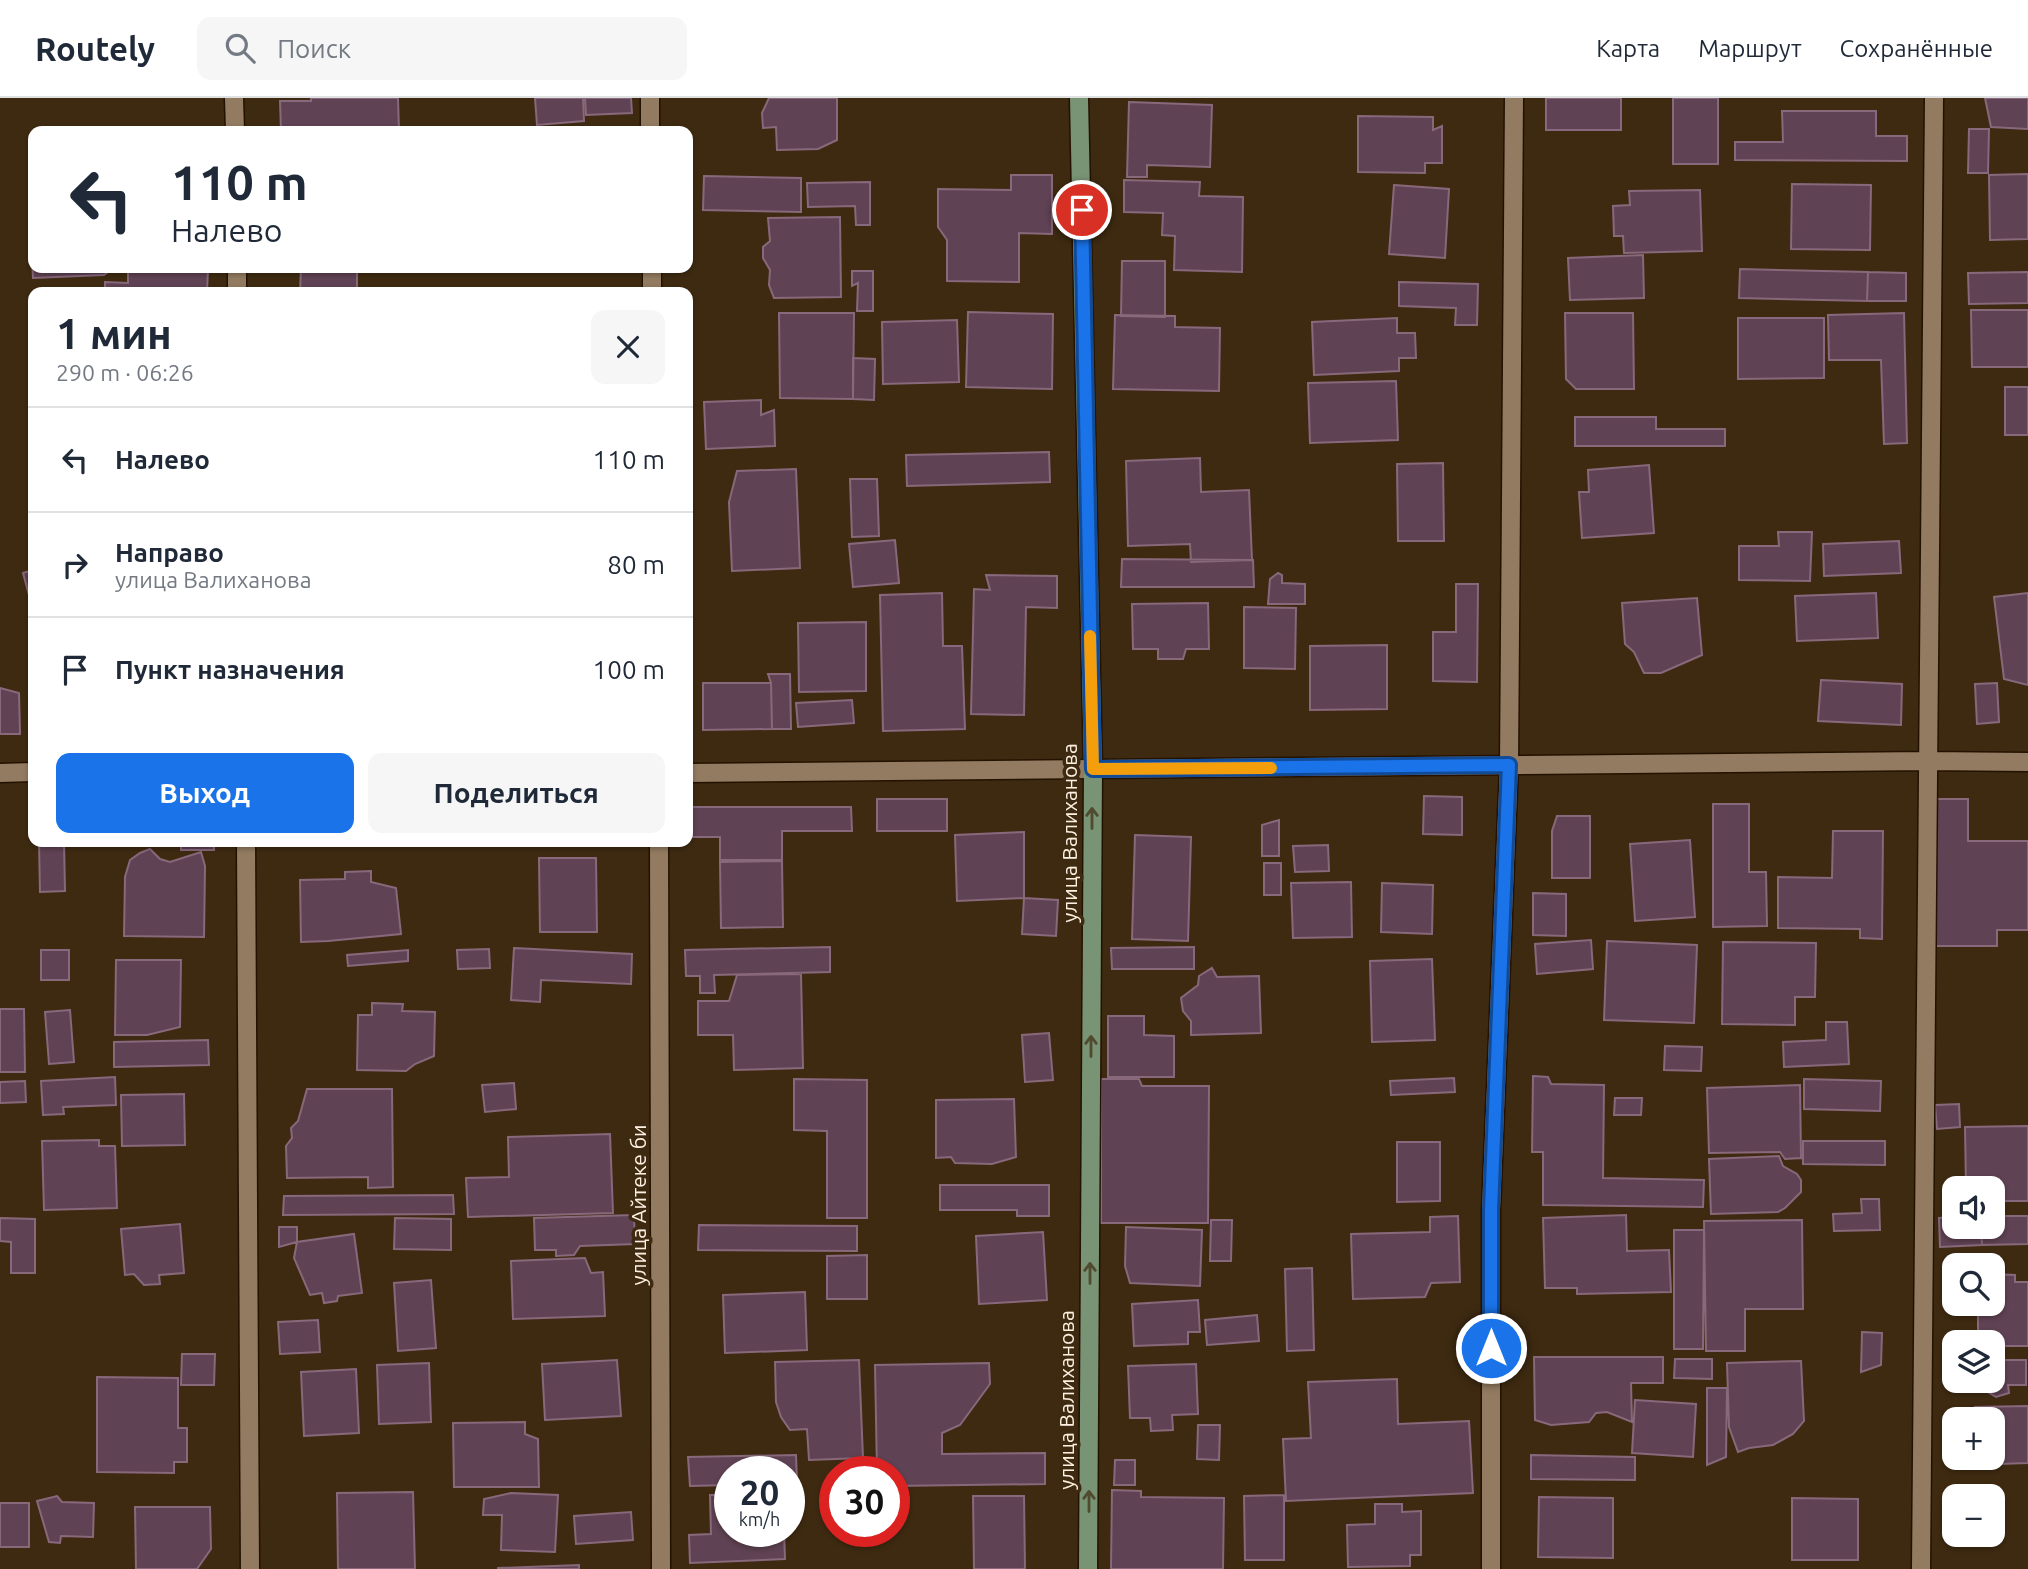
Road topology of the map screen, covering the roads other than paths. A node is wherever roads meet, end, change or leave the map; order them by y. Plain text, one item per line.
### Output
1 (234, 98) edge
2 (650, 98) edge
3 (1079, 98) edge
4 (1514, 98) edge
5 (1934, 98) edge
6 (234, 126) edge
7 (650, 126) edge
8 (1927, 761) junction
9 (2028, 762) edge
10 (1509, 765) junction
11 (1093, 769) junction
12 (28, 772) edge
13 (0, 773) edge
14 (693, 774) edge
15 (246, 847) edge
16 (659, 847) edge
17 (250, 1569) edge
18 (662, 1569) edge
19 (1088, 1569) edge
20 (1491, 1569) edge
21 (1921, 1569) edge

1 - 6 street
2 - 7 street
3 - 11 street, улица Валиханова
4 - 10 street
5 - 8 street
8 - 9 street
8 - 10 street
8 - 21 street
10 - 11 street
10 - 20 street
11 - 14 street
19 -> 11 street, улица Валиханова
12 - 13 street
15 - 17 street
16 - 18 street, улица Айтеке би

